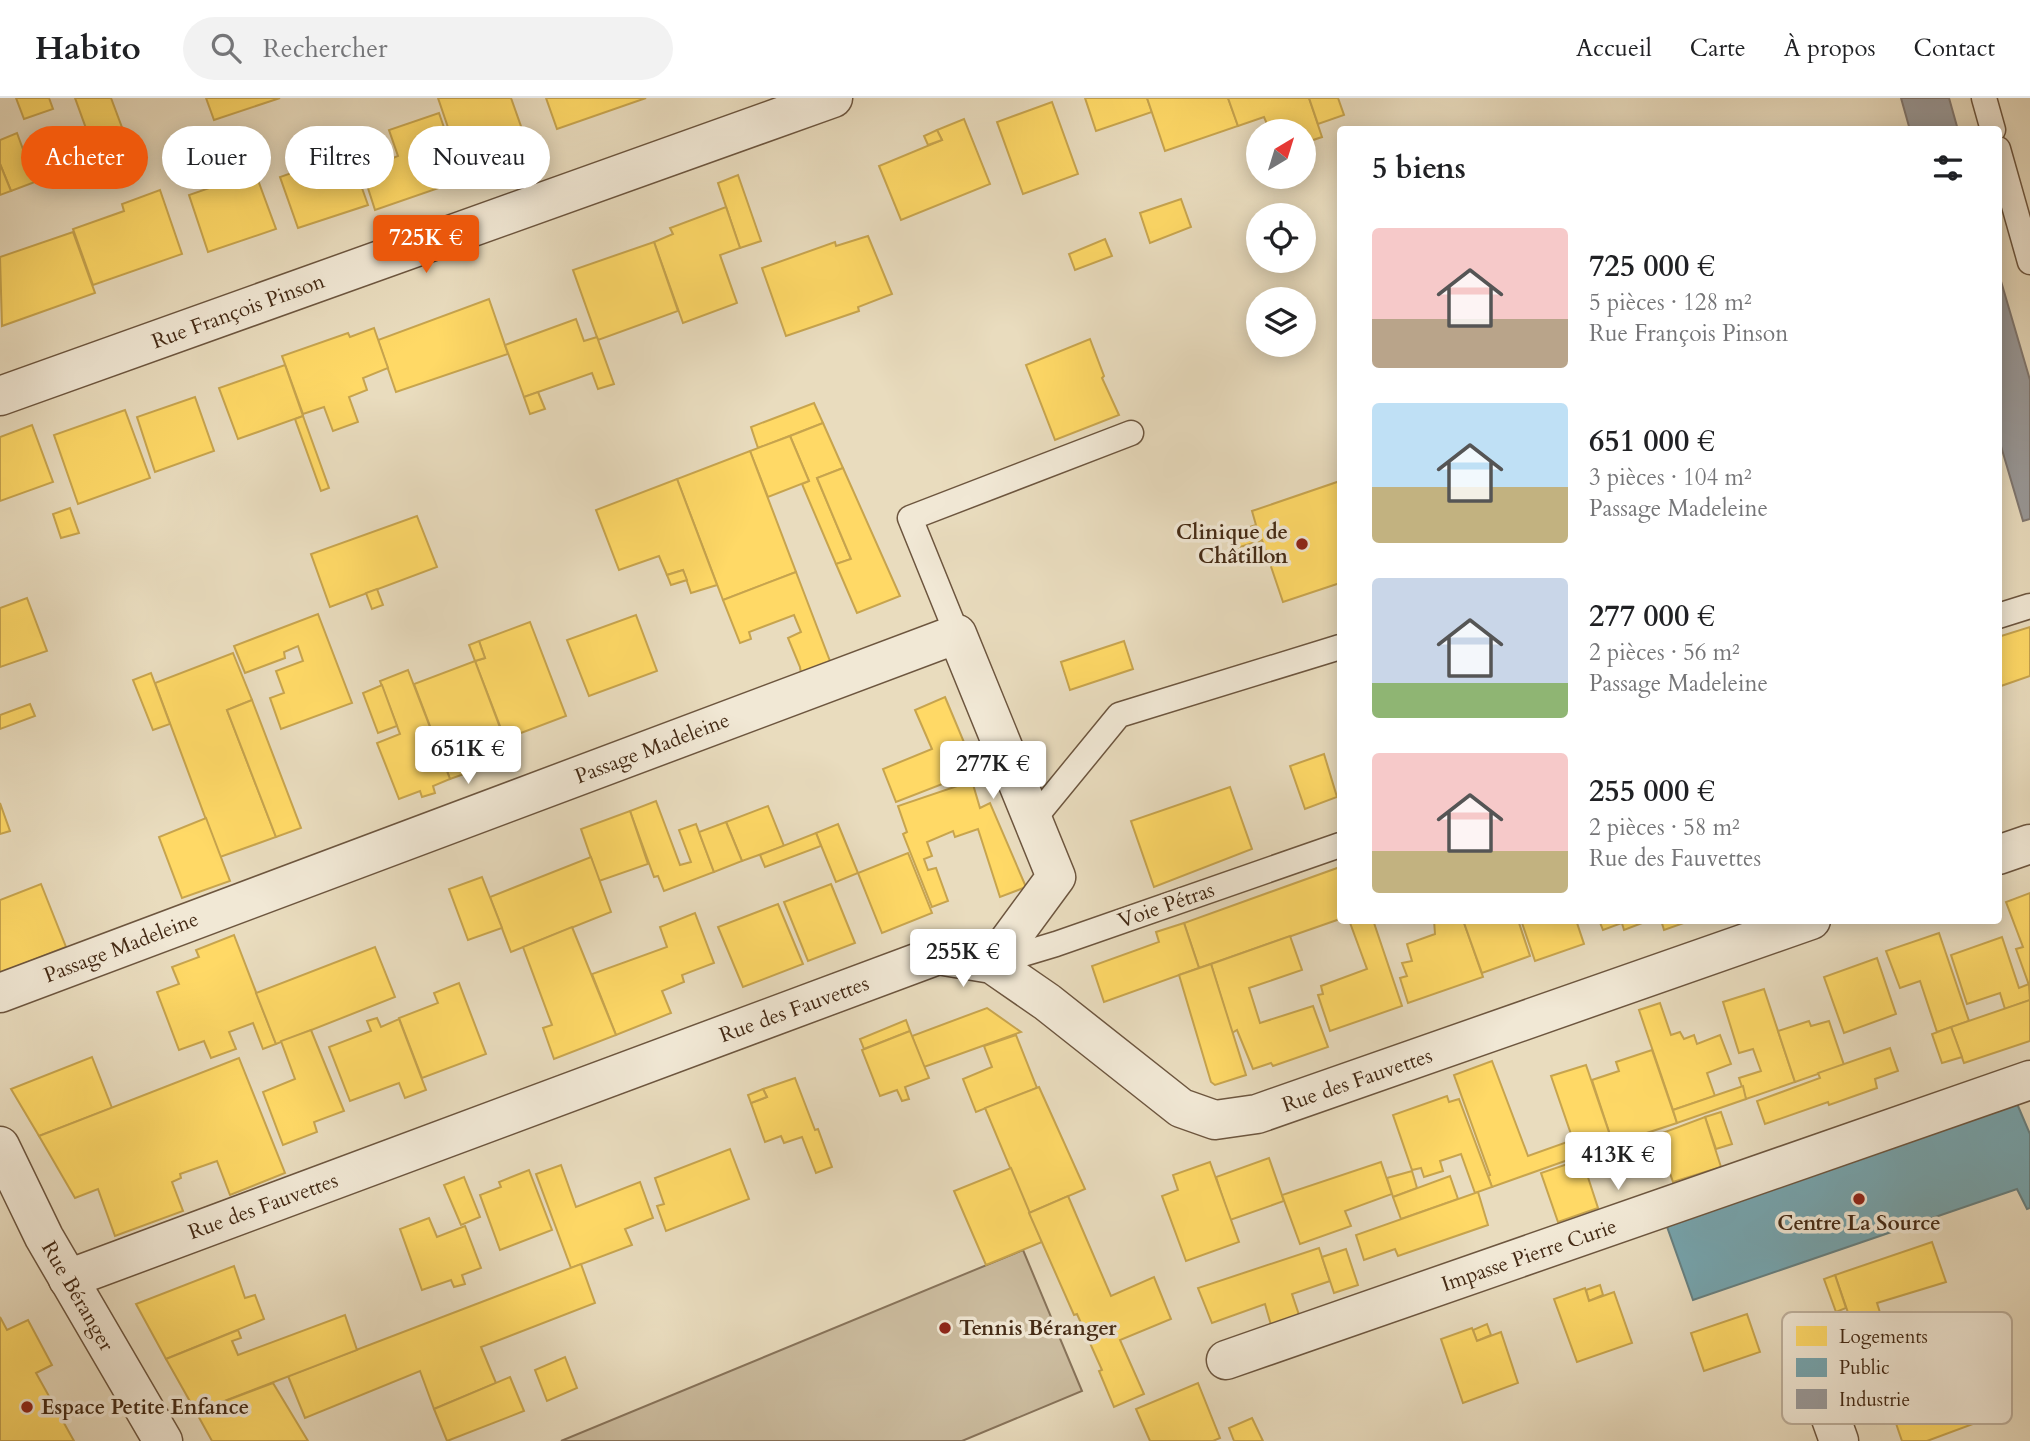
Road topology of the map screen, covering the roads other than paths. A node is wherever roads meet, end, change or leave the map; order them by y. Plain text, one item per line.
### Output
1 (833, 98) edge
2 (1984, 98) edge
3 (1992, 126) edge
4 (2002, 163) edge
5 (2030, 262) edge
6 (0, 396) edge
7 (1131, 433) dead end
8 (2030, 606) edge
9 (2002, 615) edge
10 (957, 634) junction
11 (1337, 648) edge
12 (1033, 820) junction
13 (2030, 844) edge
14 (1337, 846) edge
15 (2002, 854) edge
16 (1800, 924) edge
17 (992, 964) junction
18 (0, 993) edge
19 (2030, 1080) edge
20 (0, 1146) edge
21 (68, 1279) junction
22 (1226, 1360) dead end
23 (1833, 1424) edge
24 (163, 1441) edge
25 (1839, 1441) edge

1 - 6 street, Rue François Pinson
2 - 3 lane
4 - 5 lane
7 - 10 lane
8 - 9 lane
10 - 12 street
10 - 18 street, Passage Madeleine
11 - 12 lane
12 - 17 street
13 - 15 street
14 - 17 lane, Voie Pétras
16 - 17 street, Rue des Fauvettes
17 - 21 street, Rue des Fauvettes
19 - 22 street, Impasse Pierre Curie
20 - 21 street, Rue Béranger
21 - 24 street, Rue Béranger
23 - 25 street

